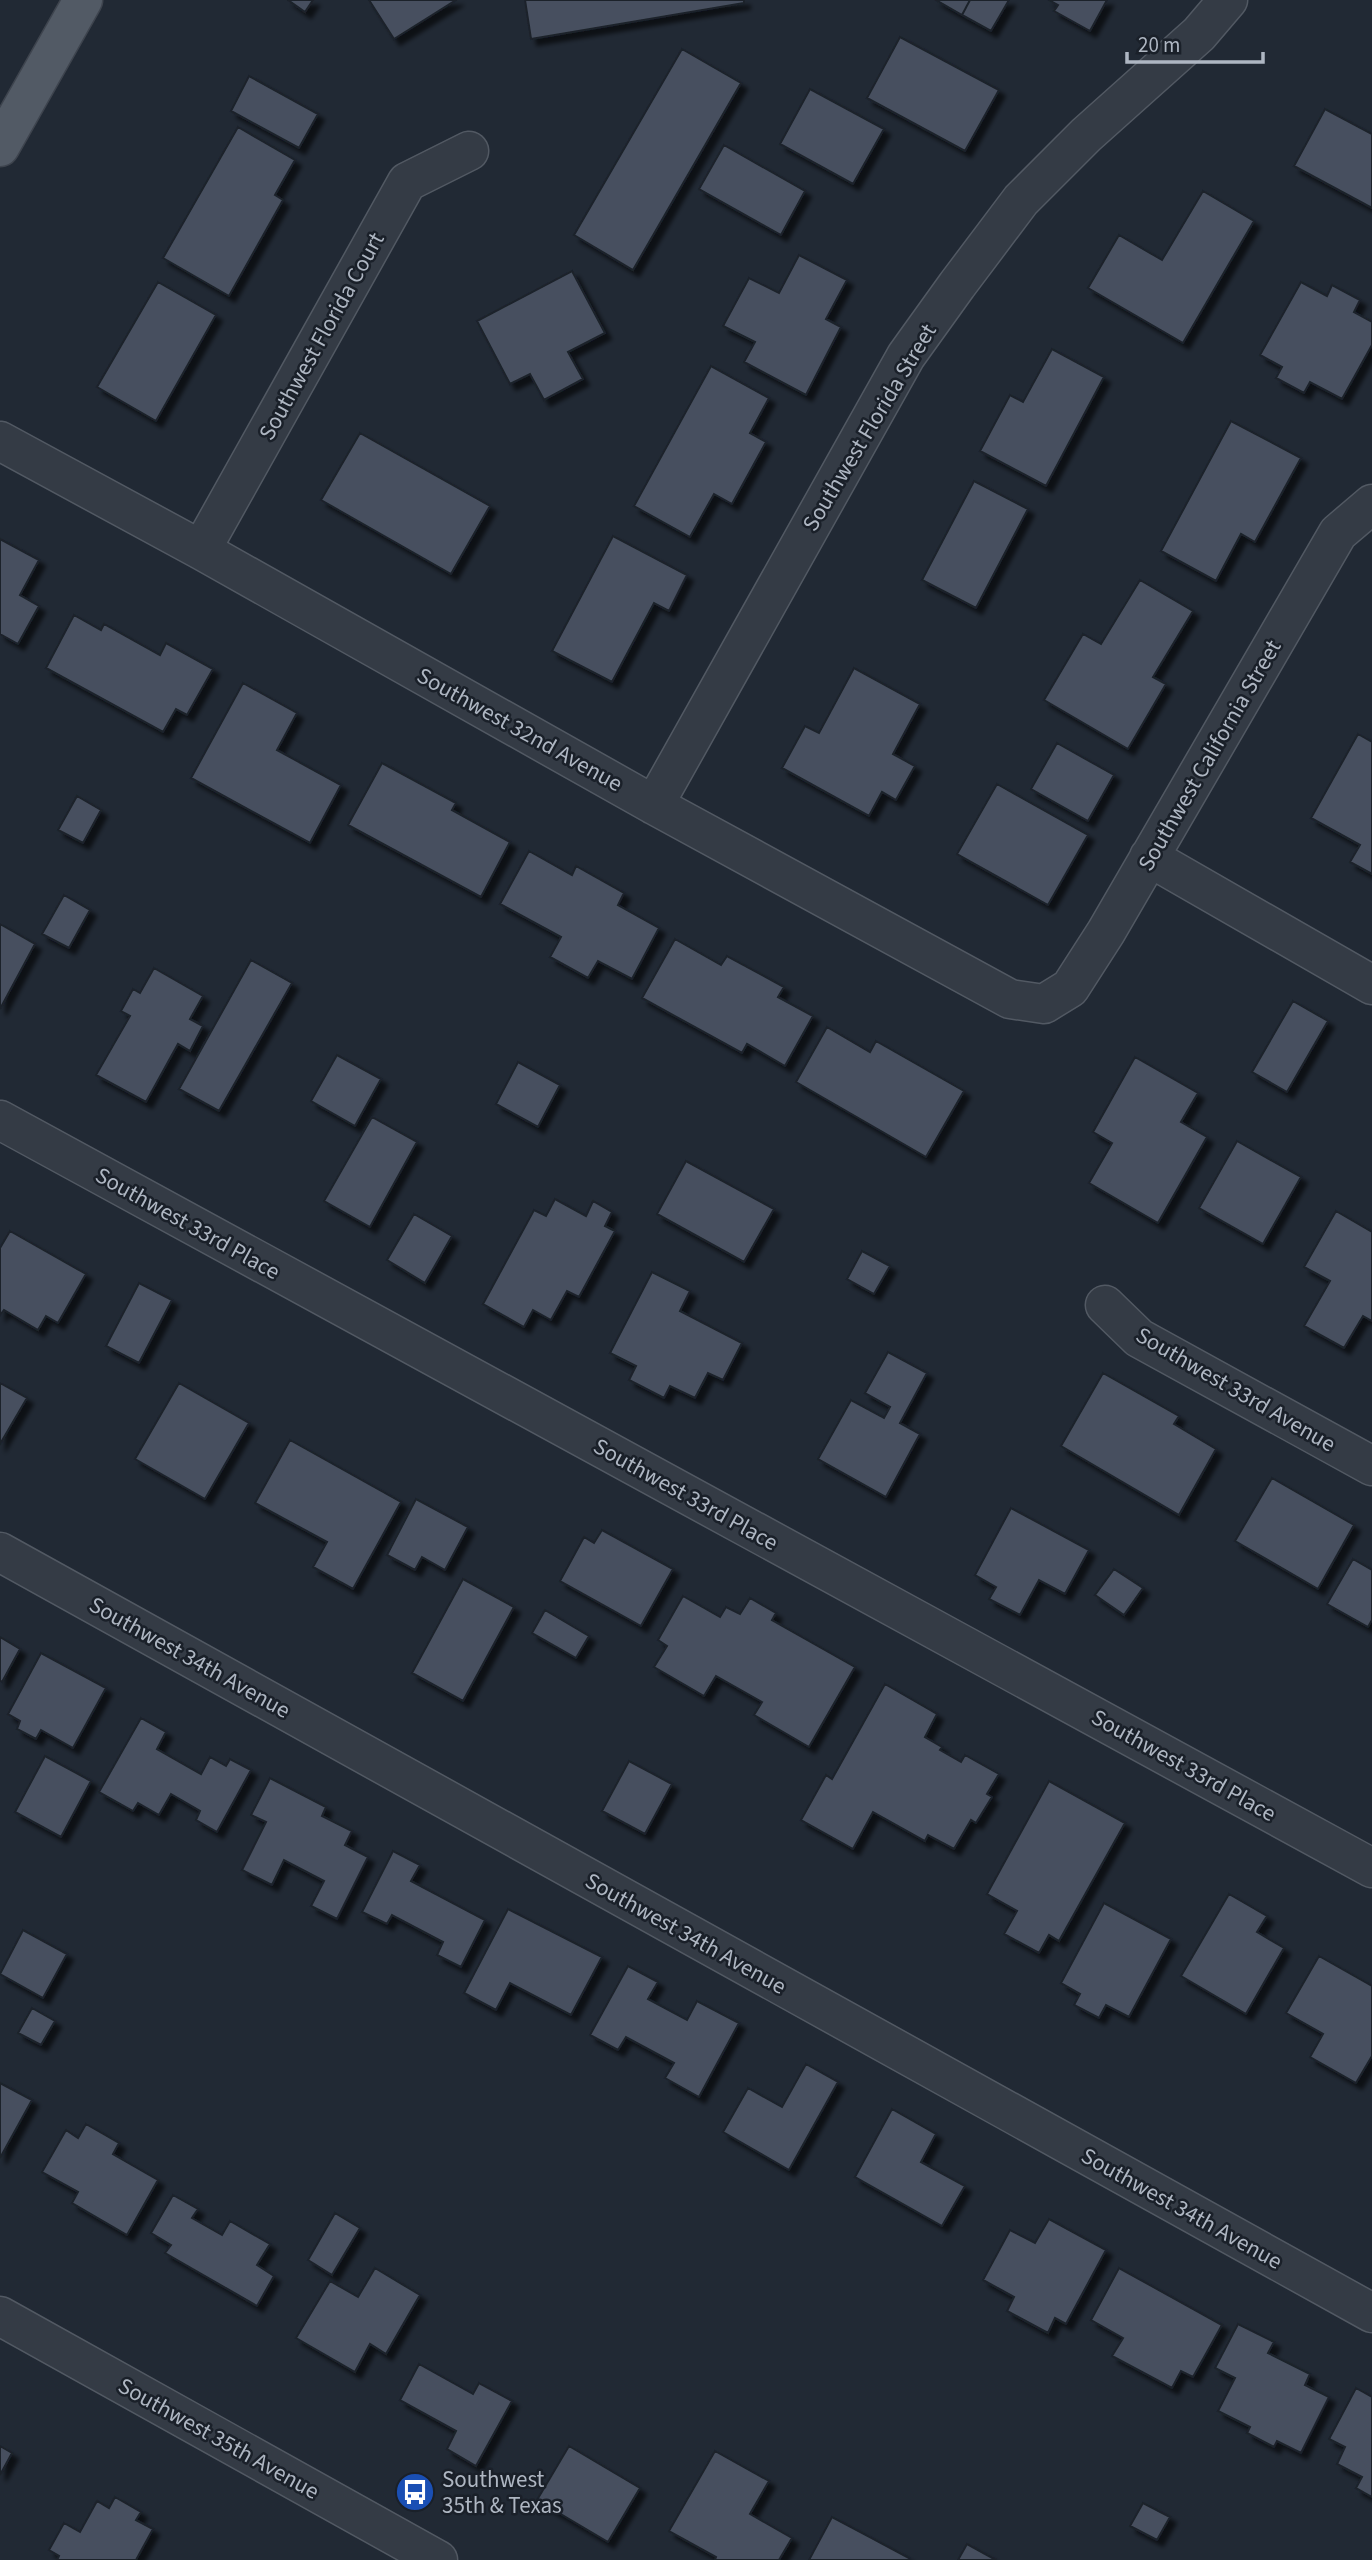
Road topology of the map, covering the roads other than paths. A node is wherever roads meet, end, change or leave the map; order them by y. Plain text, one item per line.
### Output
1 (83, 0) edge
2 (1228, 0) edge
3 (0, 147) edge
4 (468, 151) dead end
5 (0, 441) edge
6 (1372, 504) edge
7 (201, 550) junction
8 (654, 805) junction
9 (1149, 857) junction
10 (1372, 985) edge
11 (1045, 1004) joint
12 (0, 1120) edge
13 (1105, 1305) dead end
14 (1367, 1452) edge
15 (0, 1552) edge
16 (1372, 1868) edge
17 (1372, 2313) edge
18 (0, 2316) edge
19 (381, 2547) edge
20 (438, 2560) edge

1 - 3 main road
2 - 8 street, Southwest Florida Street
4 - 7 street, Southwest Florida Court
5 - 7 street, Southwest 32nd Avenue
6 - 9 street, Southwest California Street
7 - 8 street, Southwest 32nd Avenue
8 - 11 street, Southwest 32nd Avenue
9 - 10 street
9 - 11 street, Southwest California Street
12 - 16 street, Southwest 33rd Place
13 - 14 street, Southwest 33rd Avenue
15 - 17 street, Southwest 34th Avenue
18 - 19 street, Southwest 35th Avenue
19 - 20 street, Southwest 35th Avenue

